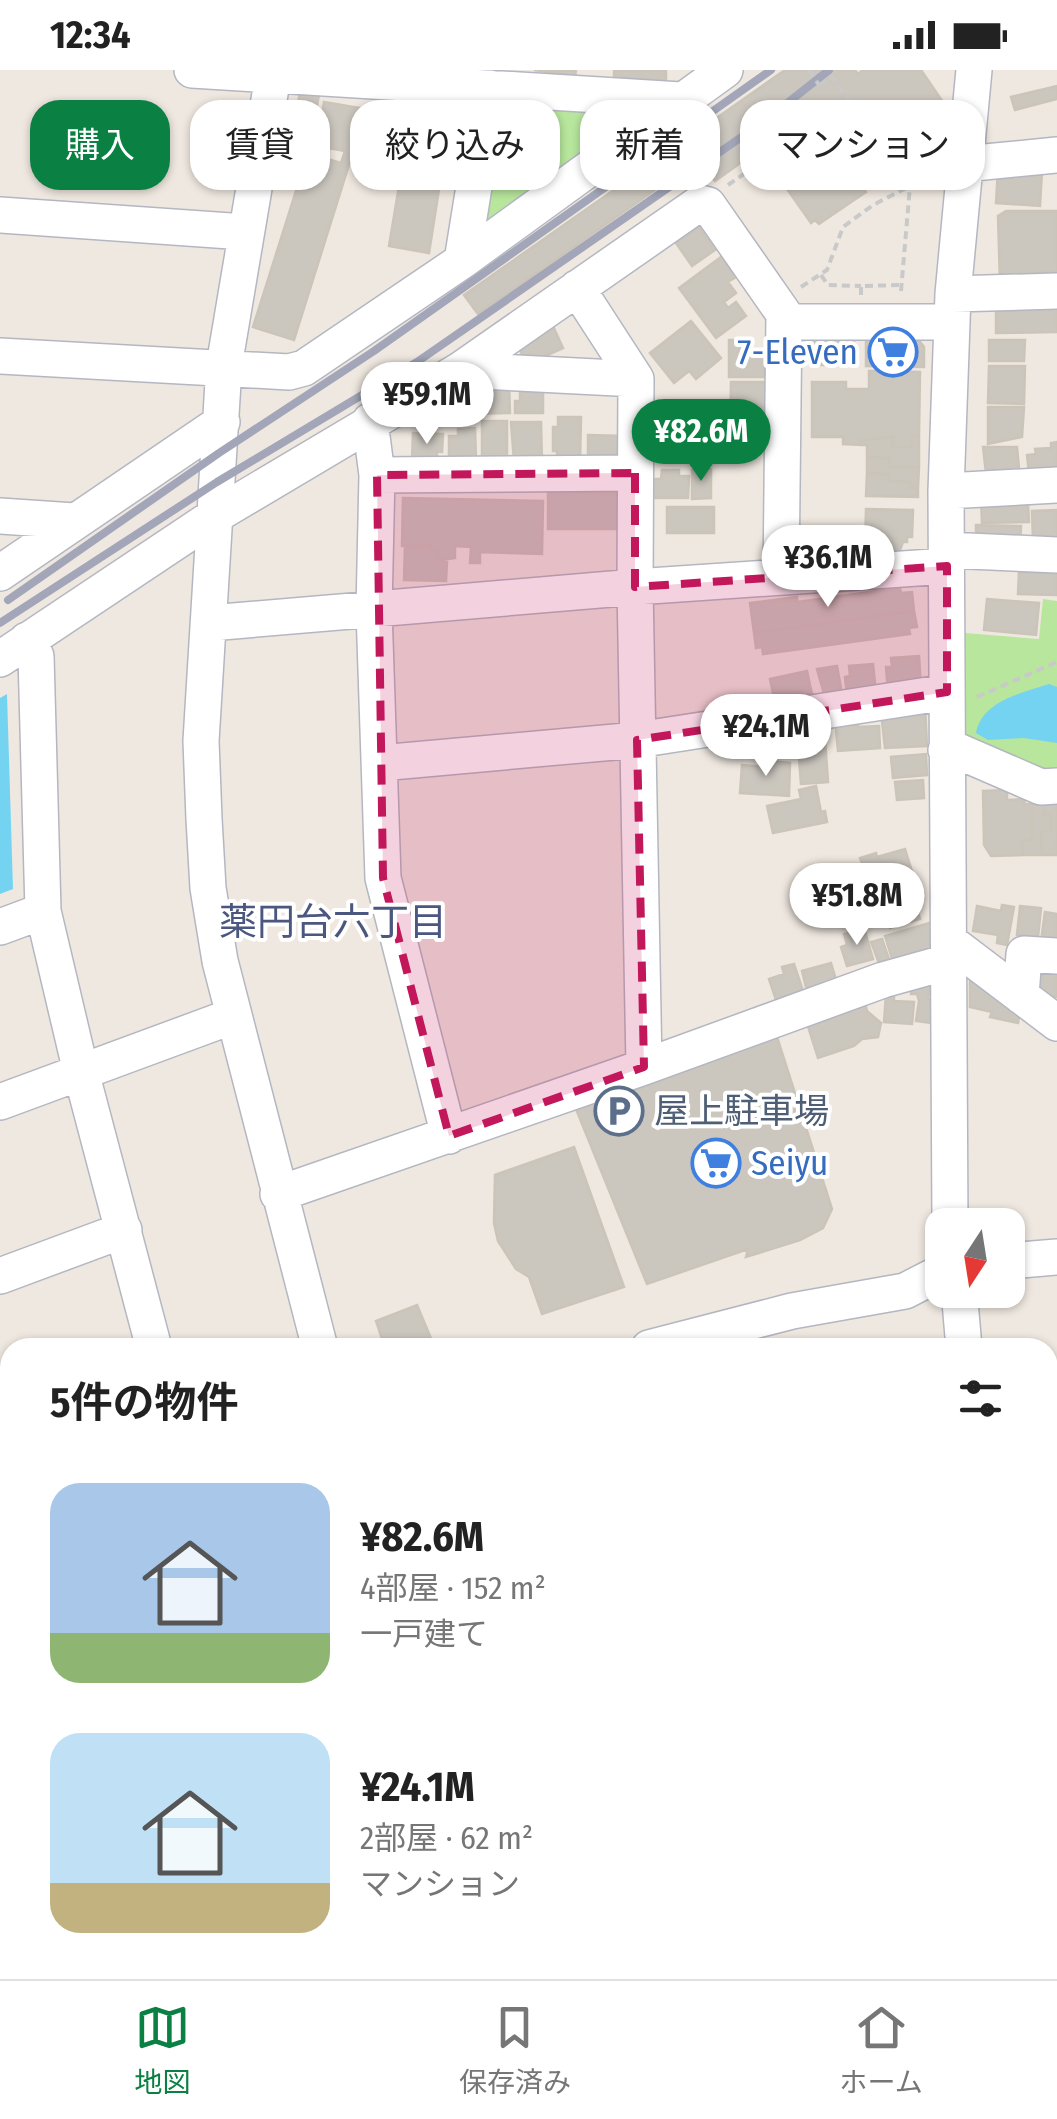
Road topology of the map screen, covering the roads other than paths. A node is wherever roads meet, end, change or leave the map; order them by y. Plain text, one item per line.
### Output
1 (192, 70) edge
2 (725, 70) edge
3 (974, 70) edge
4 (274, 73) edge
5 (490, 88) junction
6 (681, 100) joint
7 (967, 100) edge
8 (1057, 155) edge
9 (985, 169) edge
10 (580, 174) edge
11 (951, 190) edge
12 (0, 216) edge
13 (245, 232) junction
14 (462, 260) junction
15 (577, 288) junction
16 (1057, 291) edge
17 (786, 308) junction
18 (953, 308) junction
19 (0, 356) edge
20 (224, 366) junction
21 (460, 370) junction
22 (636, 378) junction
23 (370, 421) junction
24 (222, 422) junction
25 (636, 473) junction
26 (378, 475) junction
27 (1057, 484) edge
28 (946, 491) junction
29 (216, 515) junction
30 (0, 516) edge
31 (74, 521) junction
32 (1057, 554) edge
33 (947, 558) junction
34 (0, 573) edge
35 (780, 577) junction
36 (635, 587) junction
37 (374, 610) junction
38 (210, 623) junction
39 (14, 649) edge
40 (961, 695) junction
41 (637, 740) junction
42 (946, 750) junction
43 (380, 763) junction
44 (1057, 786) edge
45 (43, 911) junction
46 (0, 927) edge
47 (951, 952) junction
48 (1057, 956) edge
49 (1021, 996) junction
50 (232, 1016) junction
51 (1057, 1023) edge
52 (644, 1067) junction
53 (81, 1072) junction
54 (0, 1102) edge
55 (449, 1136) junction
56 (278, 1194) junction
57 (950, 1208) edge
58 (124, 1230) junction
59 (1057, 1257) edge
60 (1025, 1260) edge
61 (0, 1276) edge
62 (925, 1281) edge
63 (961, 1308) edge
64 (151, 1338) edge
65 (317, 1338) edge
66 (688, 1338) edge
67 (963, 1338) edge

1 - 4 street
2 - 6 street
3 - 7 street
4 - 5 street
4 - 13 street
5 - 6 street
5 - 14 street
8 - 9 street
10 - 14 street
11 - 18 street
12 - 13 street
13 - 20 street
14 - 20 street
15 - 17 street
15 - 21 street
15 - 22 street
16 - 18 street
17 - 18 street
17 - 35 street
18 - 28 street
19 - 20 street
20 - 24 street
21 - 22 street
21 - 23 street
22 - 25 street
23 - 26 street
23 - 29 street
24 - 29 street
24 - 31 street
25 - 26 street
25 - 36 street
26 - 37 street
27 - 28 street
28 - 33 street
29 - 38 street
29 - 39 street
30 - 31 street
31 - 34 street
32 - 33 street
33 - 35 street
33 - 40 street
35 - 36 street
36 - 37 street
36 - 41 street
37 - 38 street
37 - 43 street
38 - 50 street
39 - 45 street
40 - 41 street
40 - 42 street
41 - 43 street
41 - 52 street
42 - 44 street
42 - 47 street
43 - 55 street
45 - 46 street
45 - 53 street
47 - 49 street
47 - 52 street
47 - 57 street
48 - 49 street
49 - 51 street
50 - 53 street
50 - 56 street
52 - 55 street
53 - 54 street
53 - 58 street
55 - 56 street
56 - 65 street
58 - 61 street
58 - 64 street
59 - 60 street
62 - 66 street
63 - 67 street

